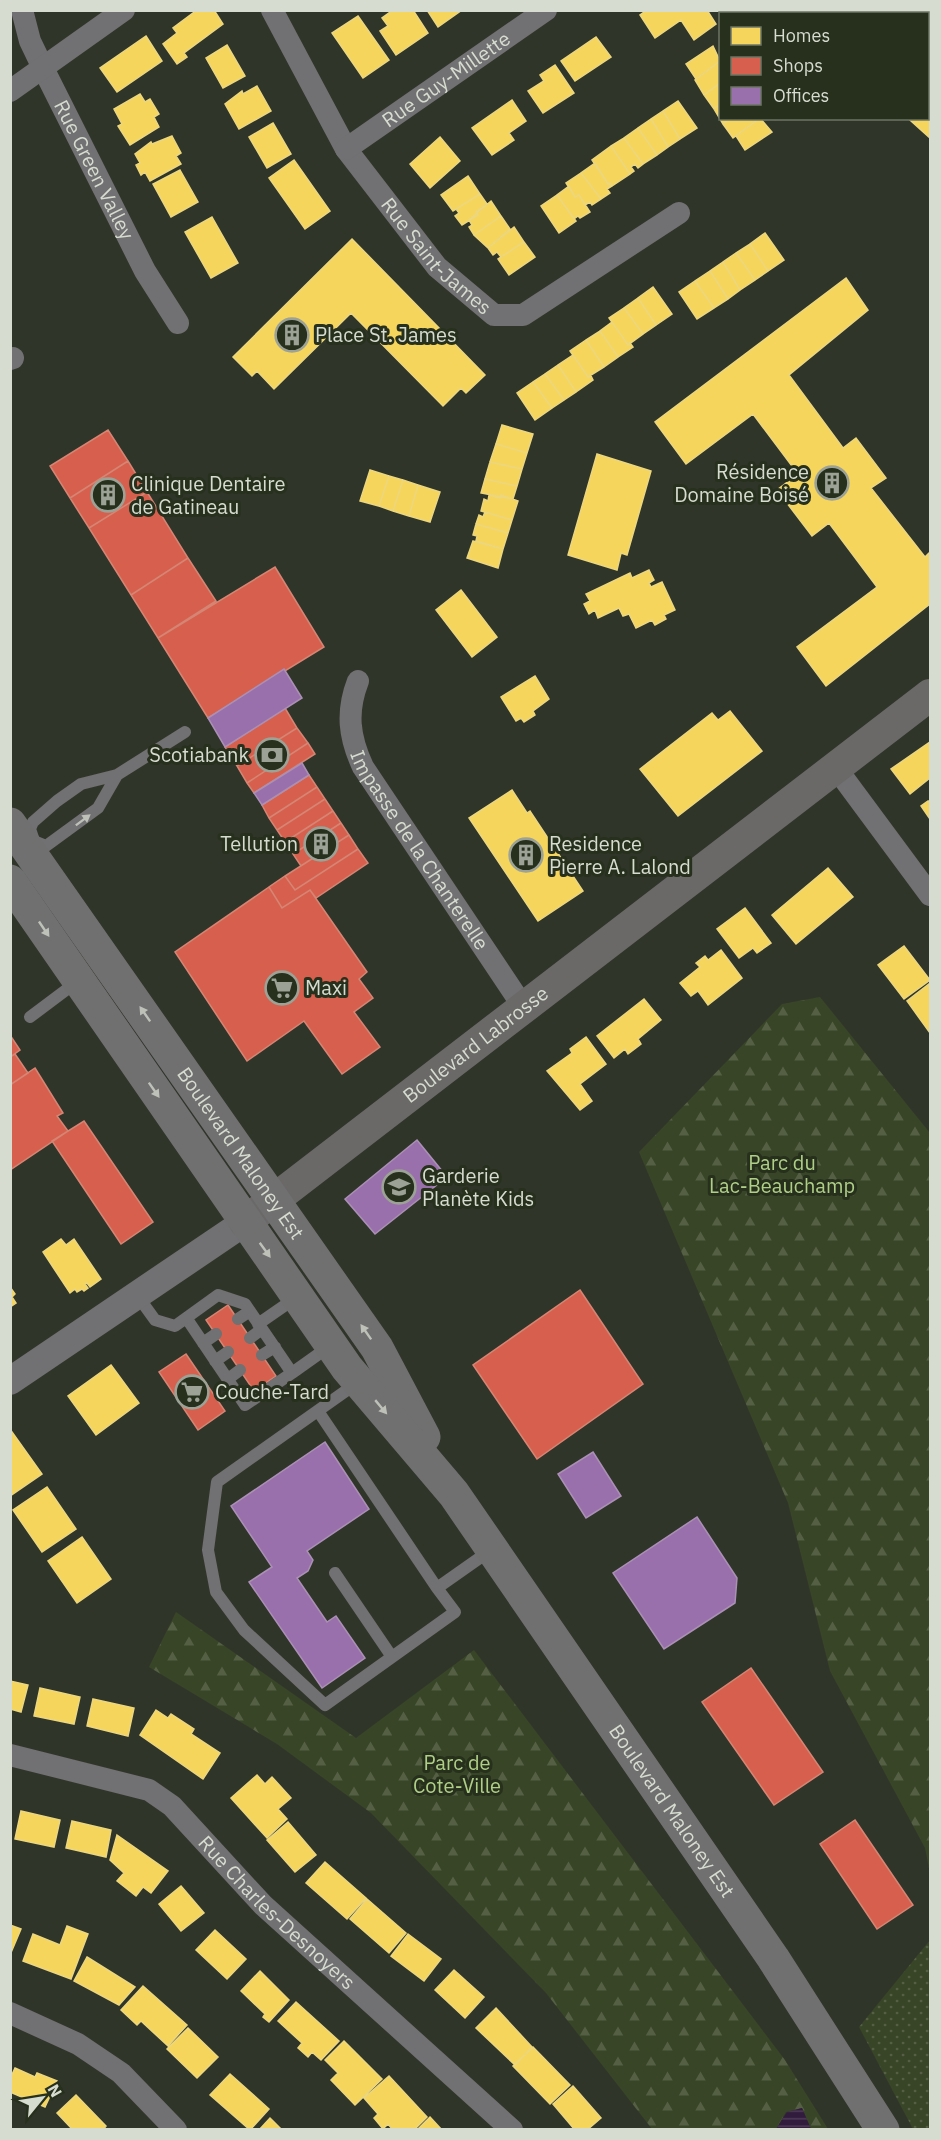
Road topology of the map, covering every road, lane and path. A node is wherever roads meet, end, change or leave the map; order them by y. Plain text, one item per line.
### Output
1 (22, 10) edge
2 (124, 10) edge
3 (272, 10) edge
4 (546, 10) edge
5 (43, 68) junction
6 (10, 91) edge
7 (346, 149) junction
8 (678, 213) dead end
9 (178, 323) dead end
10 (358, 681) dead end
11 (930, 695) edge
12 (185, 732) dead end
13 (836, 768) junction
14 (117, 775) junction
15 (20, 843) edge
16 (10, 881) edge
17 (930, 896) edge
18 (79, 981) junction
19 (524, 1008) junction
20 (30, 1017) dead end
21 (274, 1200) junction
22 (245, 1222) junction
23 (137, 1295) junction
24 (298, 1296) junction
25 (250, 1311) junction
26 (187, 1319) junction
27 (238, 1319) dead end
28 (260, 1327) junction
29 (216, 1334) dead end
30 (250, 1338) dead end
31 (203, 1343) junction
32 (331, 1345) junction
33 (274, 1347) junction
34 (228, 1352) dead end
35 (262, 1355) dead end
36 (215, 1361) junction
37 (240, 1370) dead end
38 (292, 1373) junction
39 (228, 1379) junction
40 (10, 1381) edge
41 (359, 1382) junction
42 (318, 1411) junction
43 (454, 1494) junction
44 (492, 1549) junction
45 (335, 1573) dead end
46 (437, 1588) junction
47 (392, 1657) junction
48 (10, 1755) edge
49 (10, 2013) edge
50 (176, 2130) edge
51 (512, 2130) edge
52 (883, 2130) edge

1 - 5 street, Rue Green Valley
2 - 5 street
3 - 7 street, Rue Saint-James
4 - 7 street, Rue Guy-Millette
5 - 6 street
5 - 9 street, Rue Green Valley
7 - 8 street, Rue Saint-James
10 - 19 street, Impasse de la Chanterelle
11 - 13 main road, Boulevard Labrosse
12 - 14 lane
13 - 17 street
13 - 19 main road, Boulevard Labrosse
14 - 15 lane
15 -> 14 lane
21 -> 15 main road, Boulevard Maloney Est
16 -> 18 main road, Boulevard Maloney Est
18 - 20 lane
18 -> 22 main road, Boulevard Maloney Est
19 - 21 main road, Boulevard Labrosse
21 - 22 main road, Boulevard Labrosse
43 -> 21 main road, Boulevard Maloney Est
22 - 23 street, Boulevard Labrosse
22 -> 24 main road, Boulevard Maloney Est
23 - 26 lane
23 - 40 street, Boulevard Labrosse
24 - 28 lane
24 - 32 main road, Boulevard Maloney Est
25 - 26 lane
25 - 27 lane
25 - 28 lane
26 - 31 lane
28 - 30 lane
28 - 33 lane
29 - 31 lane
31 - 36 lane
32 - 38 lane
32 - 41 main road, Boulevard Maloney Est
33 - 35 lane
33 - 38 lane
34 - 36 lane
36 - 39 lane
37 - 39 lane
38 - 39 lane
41 - 42 lane
41 -> 43 main road, Boulevard Maloney Est
42 - 46 lane
42 - 47 lane
43 - 44 main road, Boulevard Maloney Est
44 - 46 lane
44 - 52 main road, Boulevard Maloney Est
45 - 47 lane
46 - 47 lane
48 - 51 street, Rue Charles-Desnoyers
49 - 50 street

